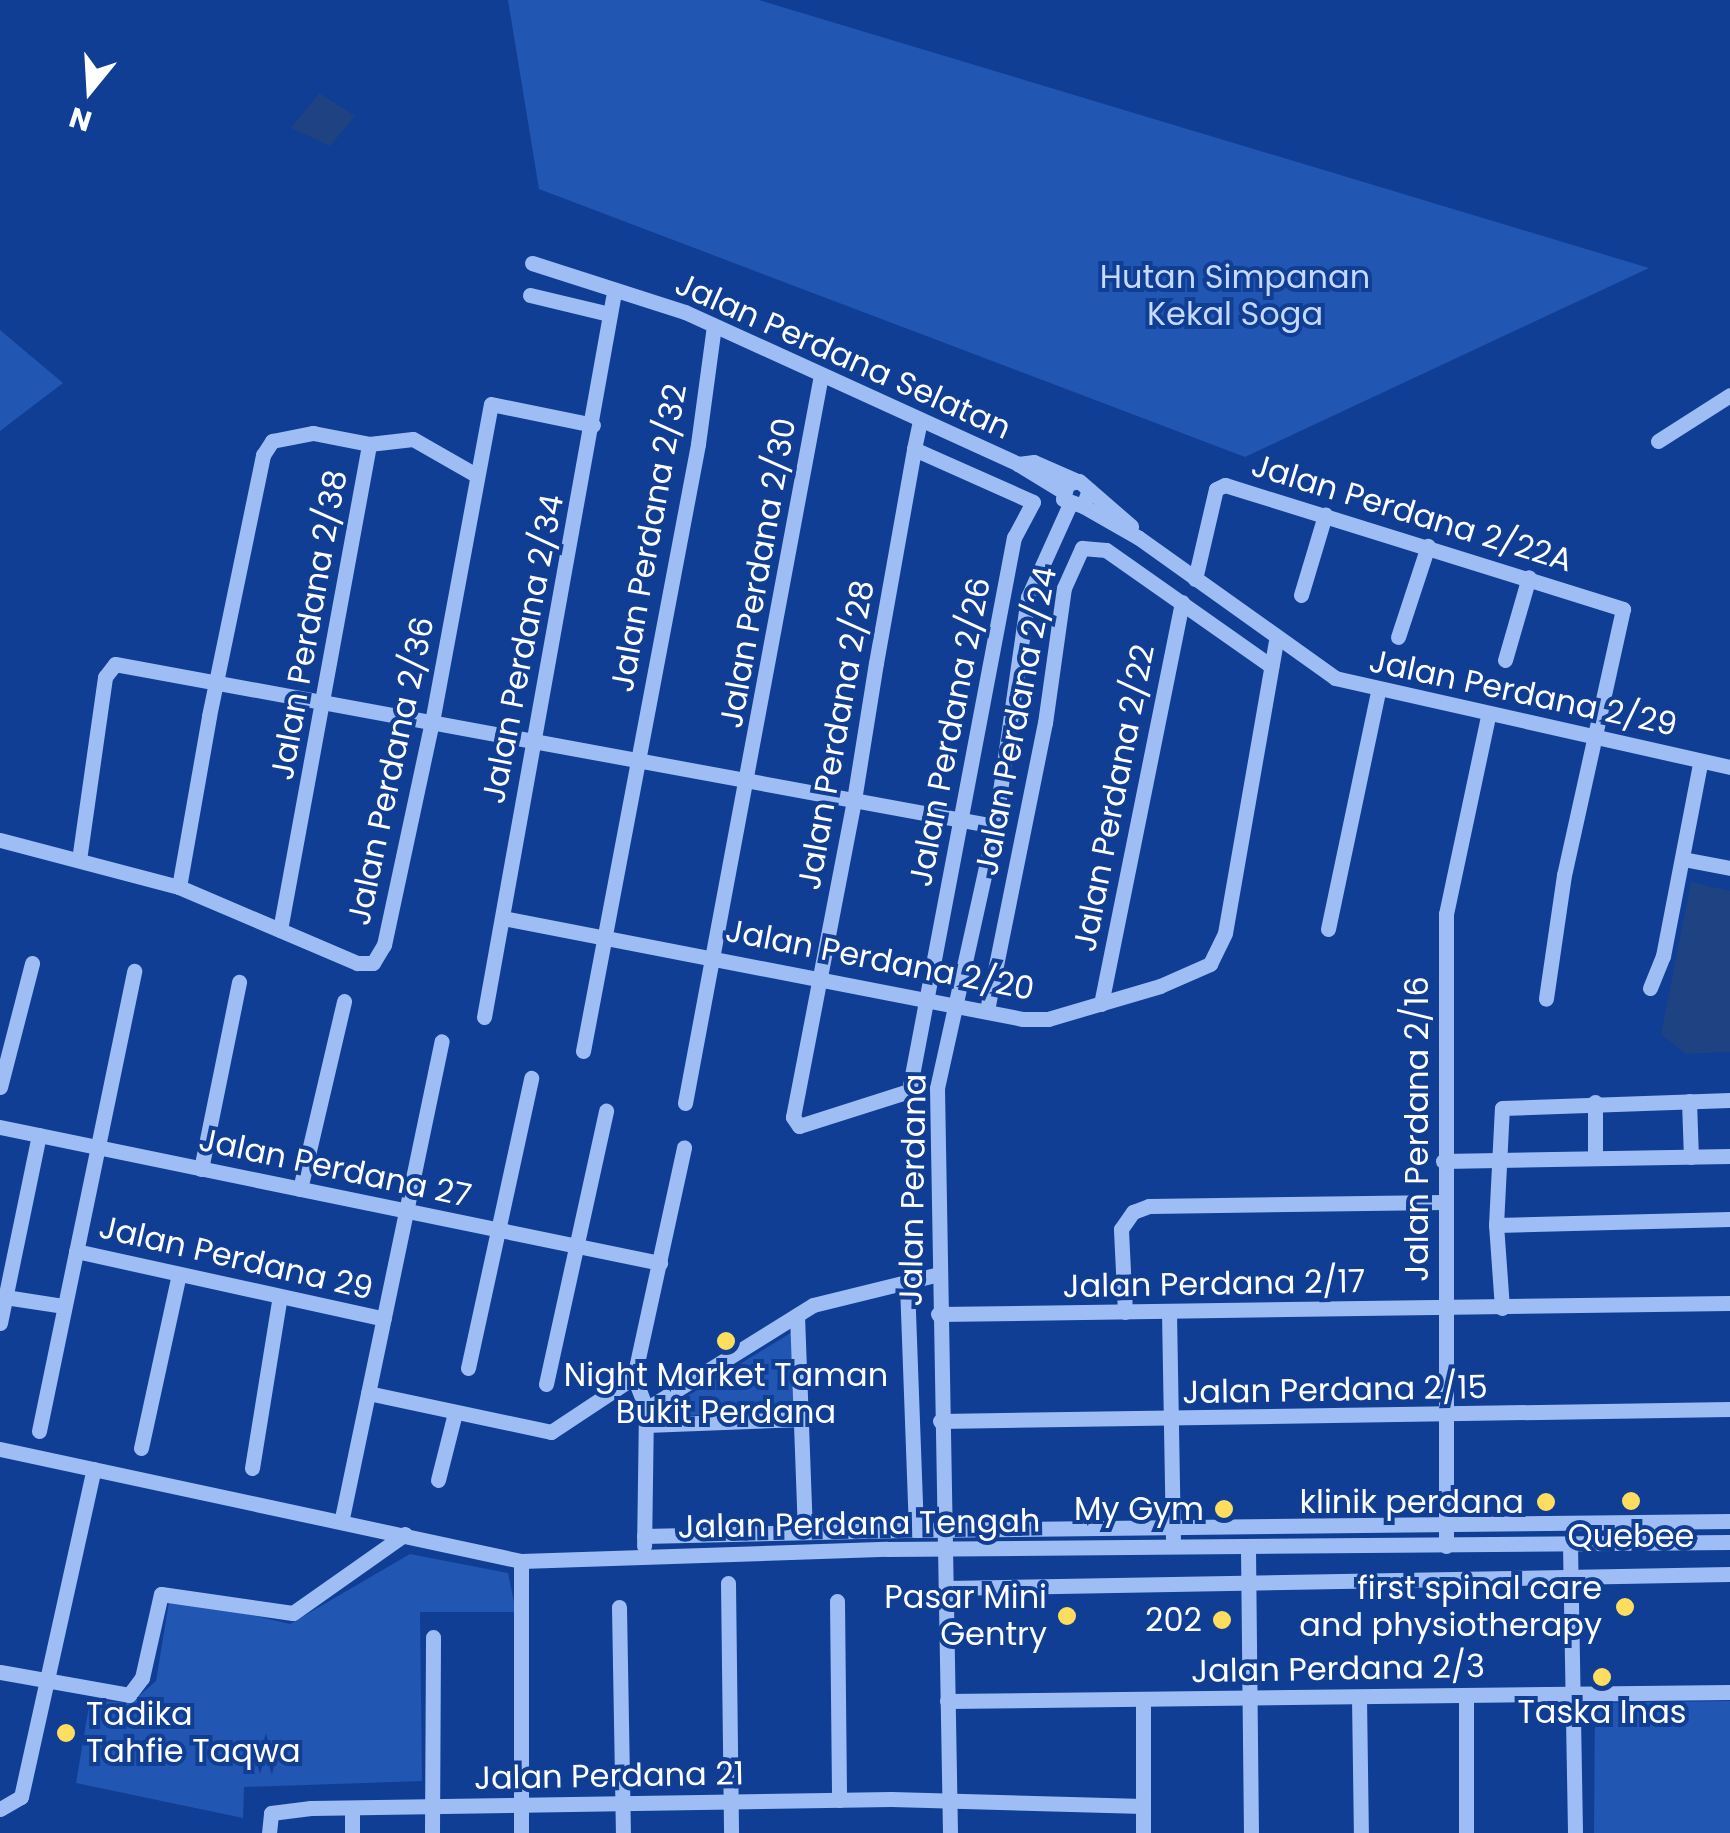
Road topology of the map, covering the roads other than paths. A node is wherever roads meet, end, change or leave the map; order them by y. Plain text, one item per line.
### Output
1 (532, 263) dead end
2 (614, 292) junction
3 (530, 294) dead end
4 (609, 314) junction
5 (714, 326) junction
6 (821, 376) junction
7 (1730, 394) edge
8 (920, 420) junction
9 (593, 425) junction
10 (1658, 441) dead end
11 (369, 444) junction
12 (914, 448) junction
13 (476, 475) junction
14 (1076, 495) junction
15 (1325, 514) junction
16 (1428, 546) junction
17 (1529, 578) junction
18 (1195, 580) junction
19 (1301, 595) dead end
20 (1182, 602) junction
21 (1398, 637) dead end
22 (1276, 642) junction
23 (1505, 660) dead end
24 (1271, 666) junction
25 (216, 683) junction
26 (1378, 692) junction
27 (324, 703) junction
28 (1012, 710) junction
29 (1488, 717) junction
30 (432, 722) junction
31 (1044, 723) junction
32 (1593, 735) junction
33 (533, 741) junction
34 (1700, 762) junction
35 (1730, 767) edge
36 (634, 768) junction
37 (748, 787) junction
38 (854, 800) junction
39 (962, 820) junction
40 (994, 826) junction
41 (0, 840) edge
42 (78, 860) junction
43 (1683, 860) junction
44 (1730, 868) edge
45 (179, 887) junction
46 (502, 918) junction
47 (1328, 929) dead end
48 (280, 930) junction
49 (605, 936) junction
50 (713, 957) junction
51 (32, 962) dead end
52 (134, 971) dead end
53 (820, 979) junction
54 (239, 982) dead end
55 (1650, 988) dead end
56 (926, 998) junction
57 (1546, 999) dead end
58 (344, 1001) dead end
59 (954, 1004) junction
60 (1101, 1004) junction
61 (986, 1010) junction
62 (484, 1017) dead end
63 (442, 1040) dead end
64 (583, 1051) dead end
65 (530, 1078) dead end
66 (0, 1087) edge
67 (896, 1100) joint
68 (1730, 1100) edge
69 (1689, 1101) junction
70 (685, 1102) dead end
71 (1595, 1102) junction
72 (606, 1110) dead end
73 (0, 1127) edge
74 (39, 1135) junction
75 (97, 1147) junction
76 (684, 1147) dead end
77 (1730, 1156) edge
78 (1691, 1157) junction
79 (1594, 1158) junction
80 (1443, 1160) junction
81 (1497, 1160) junction
82 (201, 1169) junction
83 (300, 1189) junction
84 (1443, 1202) junction
85 (407, 1211) junction
86 (1730, 1219) edge
87 (1496, 1225) junction
88 (498, 1230) junction
89 (577, 1246) junction
90 (76, 1251) junction
91 (660, 1263) junction
92 (179, 1274) junction
93 (939, 1274) junction
94 (907, 1281) junction
95 (280, 1296) junction
96 (6, 1297) junction
97 (1730, 1303) edge
98 (64, 1306) junction
99 (1502, 1308) junction
100 (1444, 1309) junction
101 (1125, 1312) junction
102 (1168, 1312) junction
103 (938, 1314) junction
104 (797, 1315) junction
105 (384, 1319) junction
106 (0, 1323) edge
107 (468, 1368) dead end
108 (634, 1376) junction
109 (546, 1384) dead end
110 (368, 1393) junction
111 (1730, 1409) edge
112 (455, 1413) junction
113 (1445, 1416) junction
114 (646, 1417) junction
115 (802, 1419) junction
116 (1170, 1420) junction
117 (940, 1421) junction
118 (39, 1431) dead end
119 (141, 1448) dead end
120 (0, 1449) edge
121 (252, 1468) dead end
122 (94, 1469) junction
123 (438, 1480) dead end
124 (342, 1518) junction
125 (1730, 1520) edge
126 (1446, 1525) junction
127 (916, 1530) junction
128 (944, 1530) junction
129 (1172, 1530) junction
130 (805, 1531) junction
131 (406, 1534) junction
132 (644, 1536) junction
133 (1730, 1542) edge
134 (1446, 1546) junction
135 (1570, 1546) junction
136 (1174, 1548) junction
137 (945, 1549) junction
138 (1248, 1549) junction
139 (644, 1554) junction
140 (522, 1561) junction
141 (1730, 1574) edge
142 (1570, 1576) junction
143 (728, 1583) dead end
144 (1249, 1583) junction
145 (946, 1588) junction
146 (838, 1601) dead end
147 (619, 1607) dead end
148 (433, 1637) dead end
149 (0, 1672) edge
150 (48, 1684) junction
151 (1730, 1692) edge
152 (1572, 1694) junction
153 (1359, 1696) junction
154 (1466, 1696) junction
155 (1252, 1698) junction
156 (1143, 1699) junction
157 (947, 1701) junction
158 (838, 1800) junction
159 (730, 1801) junction
160 (949, 1801) junction
161 (623, 1803) junction
162 (520, 1805) junction
163 (1143, 1806) junction
164 (352, 1808) junction
165 (432, 1808) junction
166 (0, 1809) edge
167 (269, 1833) edge
168 (352, 1833) edge
169 (432, 1833) edge
170 (521, 1833) edge
171 (624, 1833) edge
172 (731, 1833) edge
173 (950, 1833) edge
174 (1143, 1833) edge
175 (1251, 1833) edge
176 (1362, 1833) edge
177 (1466, 1833) edge
178 (1574, 1833) edge

1 - 2 street, Jalan Perdana Selatan
2 - 4 street, Jalan Perdana 2/34
2 - 5 street, Jalan Perdana Selatan
3 - 4 street
4 - 9 street, Jalan Perdana 2/34
5 - 6 street, Jalan Perdana Selatan
5 - 36 street, Jalan Perdana 2/32
6 - 8 street, Jalan Perdana Selatan
6 - 37 street, Jalan Perdana 2/30
7 - 10 street
8 - 12 street, Jalan Perdana 2/28
8 - 14 street, Jalan Perdana Selatan
9 - 13 street, Jalan Perdana 2/36
9 - 33 street, Jalan Perdana 2/34
11 - 13 street, Jalan Perdana 2/38
11 - 25 street
11 - 27 street, Jalan Perdana 2/38
12 - 38 street, Jalan Perdana 2/28
12 - 39 street, Jalan Perdana 2/26
13 - 30 street, Jalan Perdana 2/36
14 - 18 street, Jalan Perdana 2/29
14 - 28 street, Jalan Perdana
15 - 16 street, Jalan Perdana 2/22A
15 - 18 street, Jalan Perdana 2/22A
15 - 19 street
16 - 17 street, Jalan Perdana 2/22A
16 - 21 street
17 - 23 street
17 - 32 street, Jalan Perdana 2/22A
18 - 22 street, Jalan Perdana 2/29
20 - 24 street, Jalan Perdana 2/24
20 - 31 street, Jalan Perdana 2/24
20 - 60 street, Jalan Perdana 2/22
22 - 24 street, Jalan Perdana 2/20
22 - 26 street, Jalan Perdana 2/29
24 - 60 street, Jalan Perdana 2/20
25 - 27 street
25 - 42 street
25 - 45 street
26 - 29 street, Jalan Perdana 2/29
26 - 47 street
27 - 30 street
27 - 48 street, Jalan Perdana 2/38
28 - 31 street
28 - 40 street, Jalan Perdana
29 - 32 street, Jalan Perdana 2/29
29 - 80 street, Jalan Perdana 2/16
30 - 33 street
30 - 48 street, Jalan Perdana 2/36
31 - 61 street, Jalan Perdana 2/24
32 - 34 street, Jalan Perdana 2/29
32 - 57 street
33 - 36 street
33 - 46 street, Jalan Perdana 2/34
34 - 35 street, Jalan Perdana 2/29
34 - 43 street
36 - 37 street
36 - 49 street, Jalan Perdana 2/32
37 - 38 street
37 - 50 street, Jalan Perdana 2/30
38 - 39 street
38 - 53 street, Jalan Perdana 2/28
39 - 40 street
39 - 56 street, Jalan Perdana 2/26
40 - 59 street, Jalan Perdana
41 - 42 street, Jalan Perdana 2/36
42 - 45 street, Jalan Perdana 2/36
43 - 44 street
43 - 55 street
45 - 48 street, Jalan Perdana 2/36
46 - 49 street, Jalan Perdana 2/20
46 - 62 street, Jalan Perdana 2/34
49 - 50 street, Jalan Perdana 2/20
49 - 64 street, Jalan Perdana 2/32
50 - 53 street, Jalan Perdana 2/20
50 - 70 street, Jalan Perdana 2/30
51 - 66 street
52 - 75 street
53 - 56 street, Jalan Perdana 2/20
53 - 67 street, Jalan Perdana 2/28
54 - 82 street
56 - 59 street, Jalan Perdana 2/20
56 - 67 street, Jalan Perdana 2/26
58 - 83 street
59 - 61 street, Jalan Perdana 2/20
59 - 93 street, Jalan Perdana
60 - 61 street, Jalan Perdana 2/20
63 - 85 street
65 - 88 street
68 - 69 street
69 - 71 street
69 - 78 street
71 - 79 street
71 - 81 street
72 - 89 street
73 - 74 street, Jalan Perdana 27
74 - 75 street, Jalan Perdana 27
74 - 96 street
75 - 82 street, Jalan Perdana 27
75 - 90 street
76 - 91 street
77 - 78 street
78 - 79 street
79 - 81 street
80 - 81 street
80 - 84 street, Jalan Perdana 2/16
81 - 87 street
82 - 83 street, Jalan Perdana 27
83 - 85 street, Jalan Perdana 27
84 - 100 street, Jalan Perdana 2/16
84 - 101 street
85 - 88 street, Jalan Perdana 27
85 - 105 street
86 - 87 street
87 - 99 street
88 - 89 street, Jalan Perdana 27
88 - 107 street
89 - 91 street, Jalan Perdana 27
89 - 109 street
90 - 92 street, Jalan Perdana 29
90 - 98 street
91 - 108 street
92 - 95 street, Jalan Perdana 29
92 - 119 street
93 - 94 street
93 - 103 street, Jalan Perdana
94 - 104 street
94 - 127 street
95 - 105 street, Jalan Perdana 29
95 - 121 street
96 - 98 street
96 - 106 street
97 - 99 street, Jalan Perdana 2/17
98 - 118 street
99 - 100 street, Jalan Perdana 2/17
100 - 102 street, Jalan Perdana 2/17
100 - 113 street, Jalan Perdana 2/16
101 - 102 street, Jalan Perdana 2/17
101 - 103 street, Jalan Perdana 2/17
102 - 116 street
103 - 117 street, Jalan Perdana
104 - 114 street
104 - 115 street
105 - 110 street
108 - 112 street
108 - 114 street
110 - 112 street
110 - 124 street
111 - 113 street, Jalan Perdana 2/15
112 - 123 street
113 - 116 street, Jalan Perdana 2/15
113 - 126 street, Jalan Perdana 2/16
114 - 115 street
114 - 132 street
115 - 130 street
116 - 117 street, Jalan Perdana 2/15
116 - 129 street
117 - 128 street, Jalan Perdana
120 - 122 street, Jalan Perdana Tengah
122 - 124 street, Jalan Perdana Tengah
122 - 150 street
124 - 131 street, Jalan Perdana Tengah
125 - 126 street
126 - 129 street
126 - 134 street, Jalan Perdana 2/16
127 - 128 street
127 - 130 street
128 - 129 street
128 - 137 street, Jalan Perdana
129 - 136 street
130 - 132 street
131 - 140 street, Jalan Perdana Tengah
131 - 150 street
132 - 139 street
133 - 135 street, Jalan Perdana Tengah
134 - 135 street, Jalan Perdana Tengah
134 - 138 street, Jalan Perdana Tengah
135 - 142 street
136 - 137 street, Jalan Perdana Tengah
136 - 138 street, Jalan Perdana Tengah
137 - 139 street, Jalan Perdana Tengah
137 - 145 street, Jalan Perdana
138 - 144 street
139 - 140 street, Jalan Perdana Tengah
140 - 162 street
141 - 142 street
142 - 144 street
142 - 152 street
143 - 159 street
144 - 145 street
144 - 155 street
145 - 157 street, Jalan Perdana
146 - 158 street
147 - 161 street
148 - 165 street
149 - 150 street
150 - 166 street
151 - 152 street, Jalan Perdana 2/3
152 - 154 street, Jalan Perdana 2/3
152 - 178 street
153 - 154 street, Jalan Perdana 2/3
153 - 155 street, Jalan Perdana 2/3
153 - 176 street
154 - 177 street
155 - 156 street, Jalan Perdana 2/3
155 - 175 street
156 - 157 street, Jalan Perdana 2/3
156 - 163 street
157 - 160 street, Jalan Perdana
158 - 159 street, Jalan Perdana 21
158 - 160 street, Jalan Perdana 21
159 - 161 street, Jalan Perdana 21
159 - 172 street
160 - 163 street, Jalan Perdana 21
160 - 173 street, Jalan Perdana
161 - 162 street, Jalan Perdana 21
161 - 171 street
162 - 165 street, Jalan Perdana 21
162 - 170 street
163 - 174 street
164 - 165 street, Jalan Perdana 21
164 - 167 street, Jalan Perdana 21
164 - 168 street
165 - 169 street

